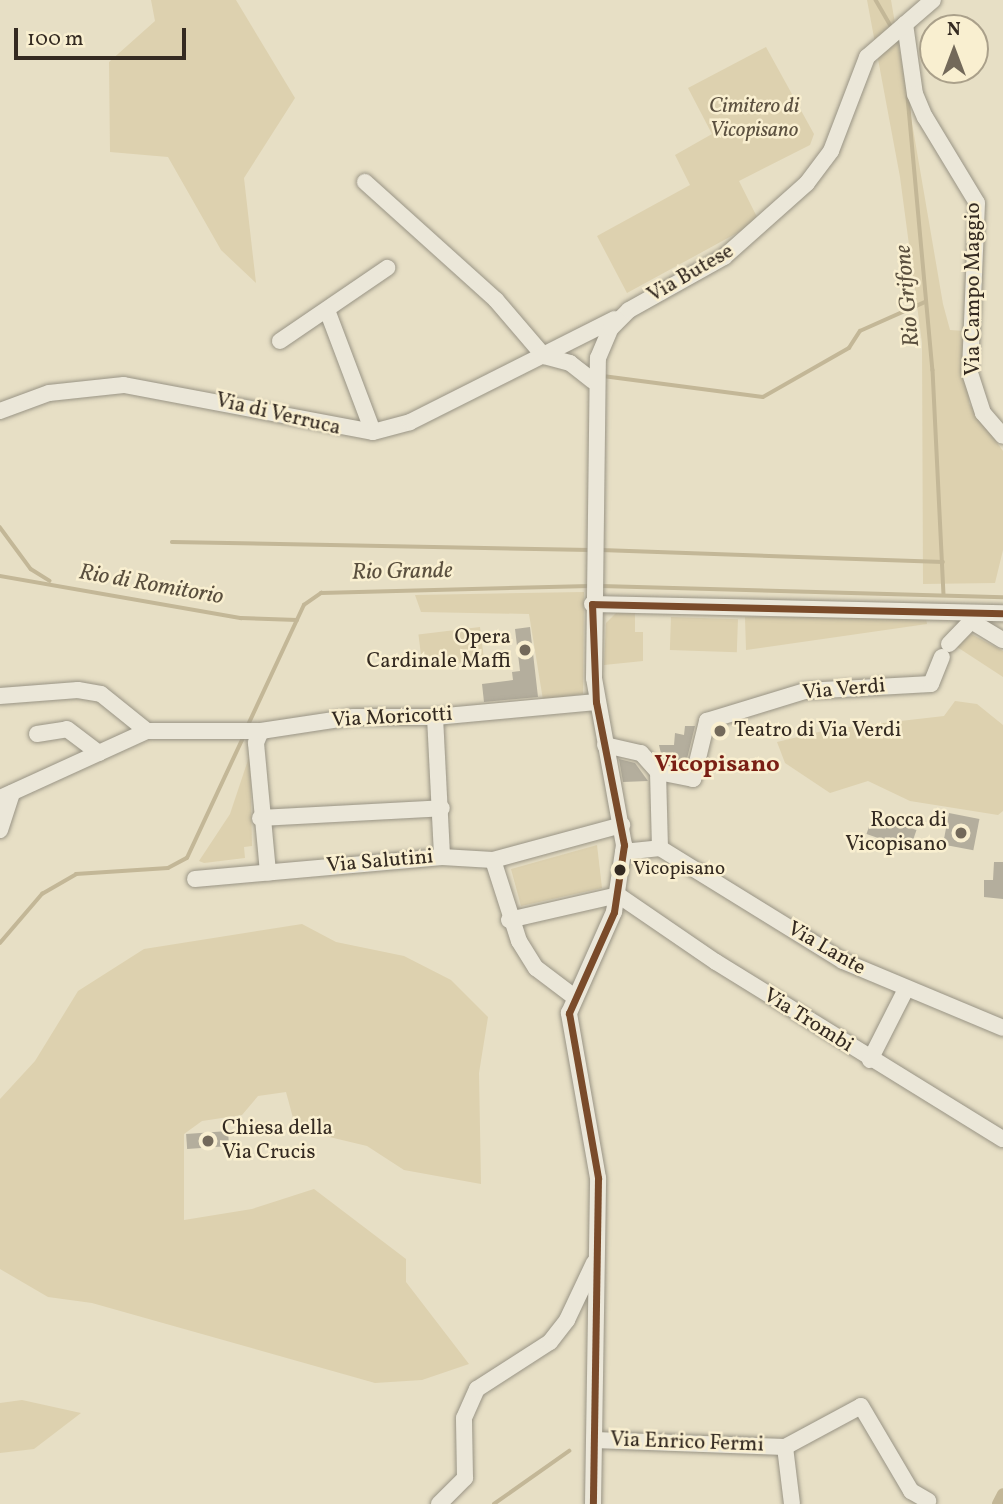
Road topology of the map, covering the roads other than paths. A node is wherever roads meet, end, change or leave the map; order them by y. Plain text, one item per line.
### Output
1 (933, 0) edge
2 (905, 24) junction
3 (365, 183) dead end
4 (387, 268) dead end
5 (327, 310) junction
6 (629, 310) junction
7 (280, 341) dead end
8 (577, 341) junction
9 (544, 356) junction
10 (598, 358) junction
11 (570, 363) junction
12 (593, 381) junction
13 (0, 411) edge
14 (373, 432) junction
15 (1003, 436) edge
16 (592, 597) junction
17 (1003, 613) edge
18 (971, 617) junction
19 (1003, 640) edge
20 (0, 696) edge
21 (596, 702) junction
22 (435, 716) junction
23 (147, 731) junction
24 (258, 731) junction
25 (37, 734) dead end
26 (605, 745) junction
27 (99, 753) junction
28 (658, 772) junction
29 (6, 796) edge
30 (442, 807) junction
31 (260, 818) junction
32 (622, 825) junction
33 (0, 830) edge
34 (660, 848) junction
35 (624, 852) junction
36 (442, 857) junction
37 (493, 860) junction
38 (268, 872) junction
39 (195, 879) dead end
40 (618, 895) junction
41 (509, 919) junction
42 (905, 991) junction
43 (573, 996) junction
44 (1003, 1028) edge
45 (870, 1060) junction
46 (1003, 1139) edge
47 (597, 1258) junction
48 (594, 1440) junction
49 (785, 1447) junction
50 (928, 1500) dead end
51 (439, 1504) edge
52 (593, 1504) edge
53 (792, 1504) edge

1 - 2 street, Via Butese
2 - 6 street, Via Butese
2 - 15 street, Via Campo Maggio
3 - 9 street
4 - 5 street
5 - 7 street
5 - 14 street
6 - 8 street, Via di Verruca
6 - 10 street, Via Butese
8 - 9 street, Via di Verruca
8 - 10 street
9 - 11 street
9 - 14 street, Via di Verruca
10 - 11 street
10 - 12 street, Via Butese
11 - 12 street
12 - 16 street, Via Butese
13 - 14 street, Via di Verruca
16 - 18 street
16 - 21 street, Via Butese
17 - 18 street
18 - 19 street
18 - 28 street, Via Verdi
20 - 23 street
21 - 22 street, Via Moricotti
21 - 26 street, Via Butese
22 - 24 street, Via Moricotti
22 - 30 street
23 - 24 street, Via Moricotti
23 - 27 street
24 - 31 street
25 - 27 street
26 - 28 street
26 - 32 street, Via Butese
27 - 29 street
28 - 34 street
29 - 33 street
30 - 31 street
30 - 36 street
31 - 38 street
32 - 35 street, Via Butese
32 - 37 street, Via Salutini
34 - 35 street
34 - 42 street, Via Lante
35 - 40 street, Via Butese
36 - 37 street, Via Salutini
36 - 38 street, Via Salutini
37 - 41 street
38 - 39 street, Via Salutini
40 - 41 street
40 - 43 street, Via Butese
40 - 45 street, Via Trombi
41 - 43 street
42 - 44 street, Via Lante
42 - 45 street
43 - 47 street
45 - 46 street, Via Trombi
47 - 48 street
47 - 51 street
48 - 49 street, Via Enrico Fermi
48 - 52 street
49 - 50 street, Via Enrico Fermi
49 - 53 street

